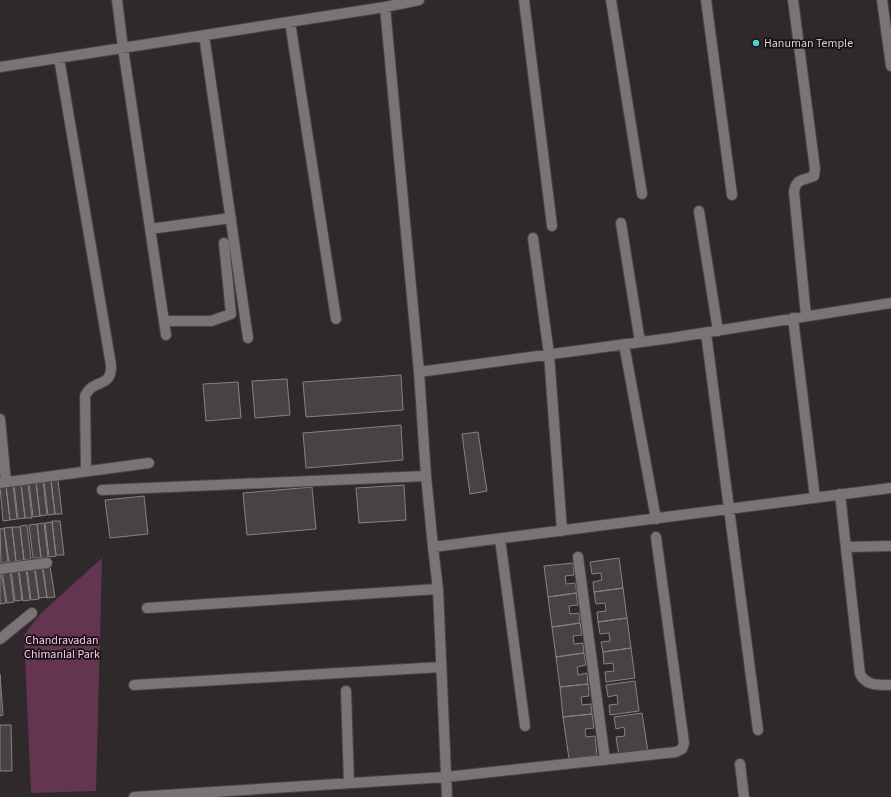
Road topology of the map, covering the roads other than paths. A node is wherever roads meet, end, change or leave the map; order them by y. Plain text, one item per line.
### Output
1 (117, 0) edge
2 (419, 0) edge
3 (524, 0) edge
4 (611, 0) edge
5 (706, 0) edge
6 (793, 0) edge
7 (882, 0) edge
8 (365, 5) edge
9 (384, 7) junction
10 (290, 22) junction
11 (204, 35) junction
12 (123, 48) junction
13 (59, 58) junction
14 (891, 66) edge
15 (0, 67) edge
16 (642, 194) dead end
17 (732, 195) dead end
18 (699, 211) dead end
19 (231, 218) junction
20 (621, 223) dead end
21 (552, 226) dead end
22 (150, 229) junction
23 (533, 238) dead end
24 (224, 243) dead end
25 (891, 303) edge
26 (806, 316) junction
27 (793, 318) junction
28 (336, 319) dead end
29 (164, 321) junction
30 (718, 331) junction
31 (706, 332) junction
32 (166, 335) dead end
33 (248, 338) dead end
34 (640, 342) junction
35 (624, 344) junction
36 (549, 354) junction
37 (420, 372) junction
38 (0, 419) edge
39 (149, 463) dead end
40 (86, 472) junction
41 (426, 476) junction
42 (3, 483) edge
43 (891, 488) edge
44 (102, 490) dead end
45 (840, 494) junction
46 (815, 498) junction
47 (730, 509) junction
48 (656, 519) junction
49 (562, 531) junction
50 (656, 537) dead end
51 (500, 539) junction
52 (891, 546) edge
53 (433, 547) junction
54 (846, 547) junction
55 (578, 557) dead end
56 (47, 563) dead end
57 (0, 569) edge
58 (438, 589) junction
59 (147, 608) dead end
60 (32, 613) dead end
61 (0, 639) edge
62 (441, 667) junction
63 (134, 685) dead end
64 (891, 685) edge
65 (346, 691) dead end
66 (525, 726) dead end
67 (758, 730) dead end
68 (605, 760) junction
69 (740, 764) dead end
70 (446, 777) junction
71 (349, 783) junction
72 (136, 797) edge
73 (447, 797) edge
74 (744, 797) edge

1 - 12 street
2 - 9 street
3 - 21 street
4 - 16 street
5 - 17 street
6 - 26 street
7 - 14 street
8 - 9 street
8 - 10 street
9 - 37 street
10 - 11 street
10 - 28 street
11 - 12 street
11 - 19 street
12 - 13 street
12 - 22 street
13 - 15 street
13 - 40 street
18 - 30 street
19 - 22 street
19 - 33 street
20 - 34 street
22 - 29 street
23 - 36 street
24 - 29 street
25 - 26 street
26 - 27 street
27 - 30 street
27 - 46 street
29 - 32 street
30 - 31 street
31 - 34 street
31 - 47 street
34 - 35 street
35 - 36 street
35 - 48 street
36 - 37 street
36 - 49 street
37 - 41 street
38 - 42 street
39 - 40 street
40 - 42 street
41 - 44 street
41 - 53 street
43 - 45 street
45 - 46 street
45 - 54 street
46 - 47 street
47 - 48 street
47 - 67 street
48 - 49 street
49 - 51 street
50 - 68 street
51 - 53 street
51 - 66 street
52 - 54 street
53 - 58 street
54 - 64 street
55 - 68 street
56 - 57 street
58 - 59 street
58 - 62 street
60 - 61 street
62 - 63 street
62 - 70 street
65 - 71 street
68 - 70 street
69 - 74 street
70 - 71 street
70 - 73 street
71 - 72 street

